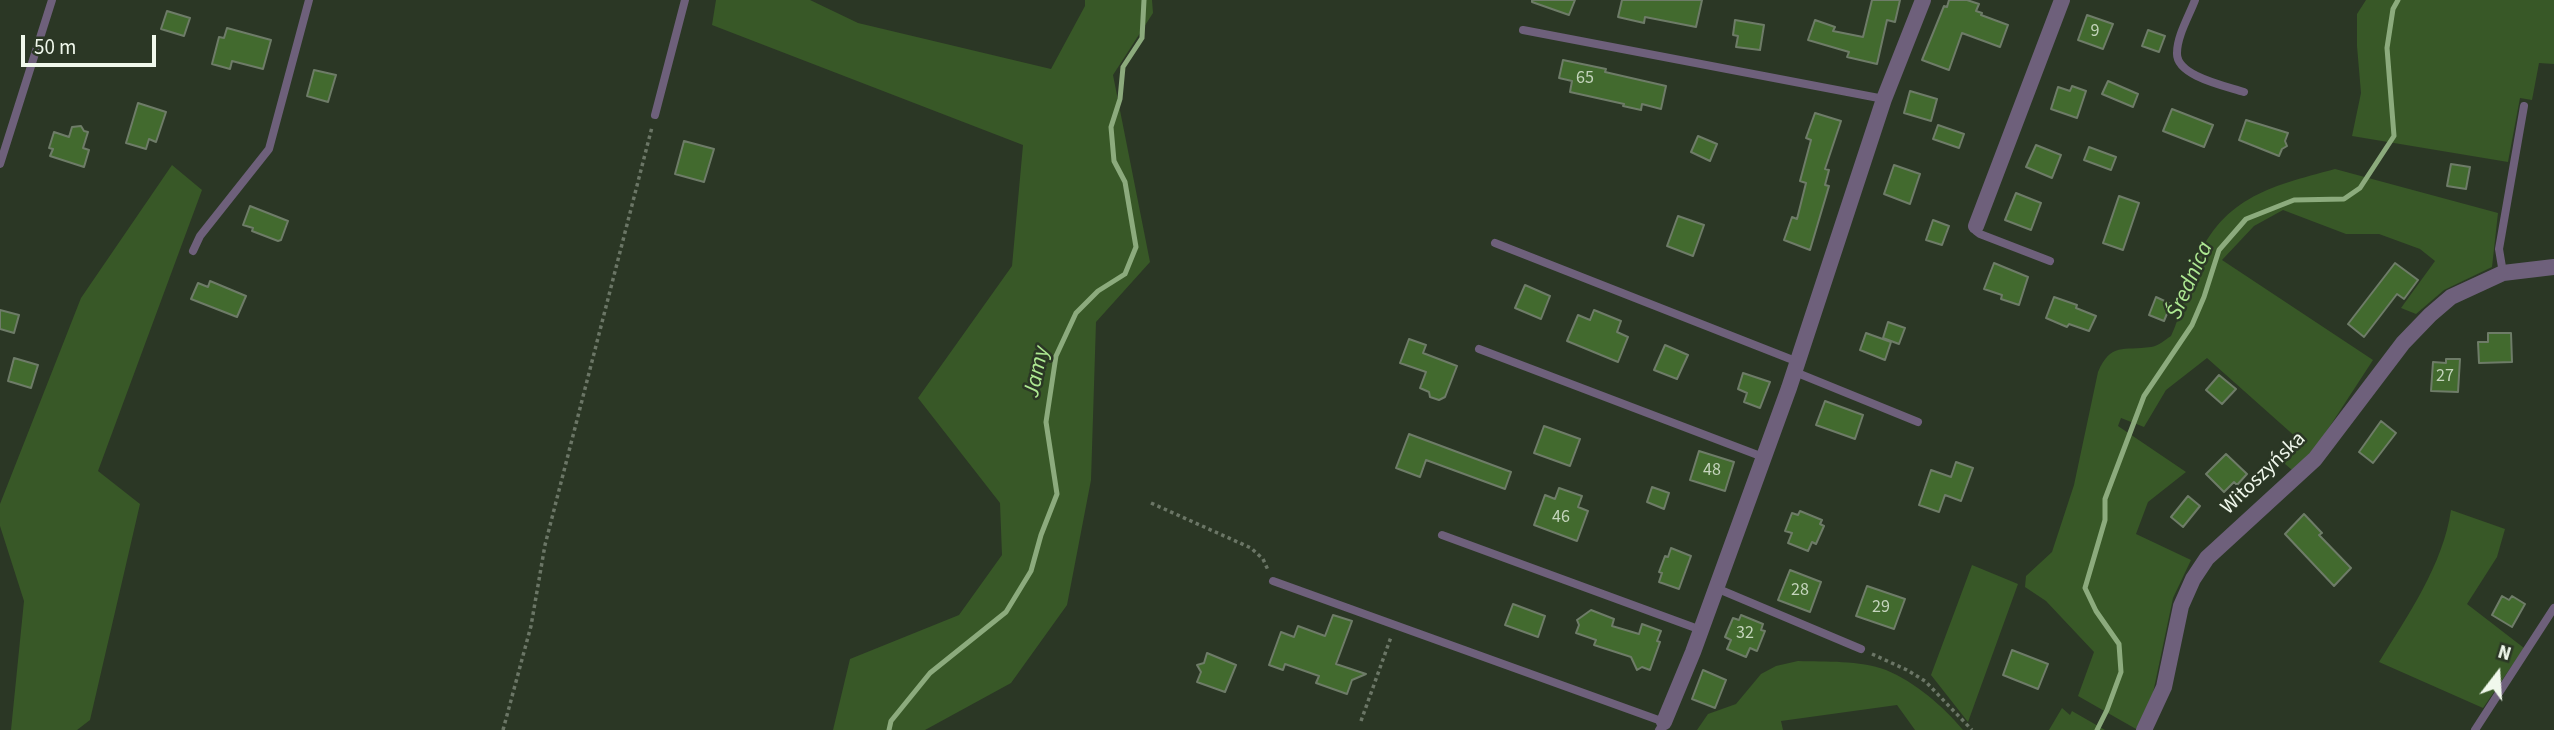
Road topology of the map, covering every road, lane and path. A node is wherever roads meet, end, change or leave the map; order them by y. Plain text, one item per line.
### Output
1 (52, 0) edge
2 (309, 0) edge
3 (685, 0) edge
4 (1923, 0) edge
5 (2062, 0) edge
6 (2195, 0) edge
7 (1523, 30) dead end
8 (2244, 92) dead end
9 (1884, 99) junction
10 (2524, 106) dead end
11 (655, 115) joint
12 (0, 164) edge
13 (1976, 226) joint
14 (1495, 243) dead end
15 (193, 251) dead end
16 (2050, 261) dead end
17 (2554, 267) edge
18 (2503, 273) junction
19 (1479, 349) dead end
20 (1796, 367) junction
21 (1918, 422) dead end
22 (1763, 457) junction
23 (1151, 503) dead end
24 (1441, 535) dead end
25 (1273, 582) joint
26 (1716, 588) junction
27 (2554, 608) edge
28 (1395, 626) junction
29 (1701, 630) junction
30 (1861, 649) joint
31 (1362, 721) dead end
32 (1661, 726) edge
33 (503, 730) edge
34 (1972, 730) edge
35 (2144, 730) edge
36 (2475, 730) edge

1 - 12 lane
2 - 15 lane
3 - 11 lane
4 - 9 street
5 - 13 street
6 - 8 lane
7 - 9 lane
9 - 20 street
10 - 18 lane
11 - 33 path
13 - 16 lane
14 - 20 lane
17 - 18 street, Witoszyńska
18 - 35 street, Witoszyńska
19 - 22 lane
20 - 21 lane
20 - 22 street
22 - 26 street
23 - 25 path
24 - 29 lane
25 - 28 lane
26 - 29 street
26 - 30 lane
27 - 36 lane
28 - 31 path
28 - 32 lane
29 - 32 street
30 - 34 path

